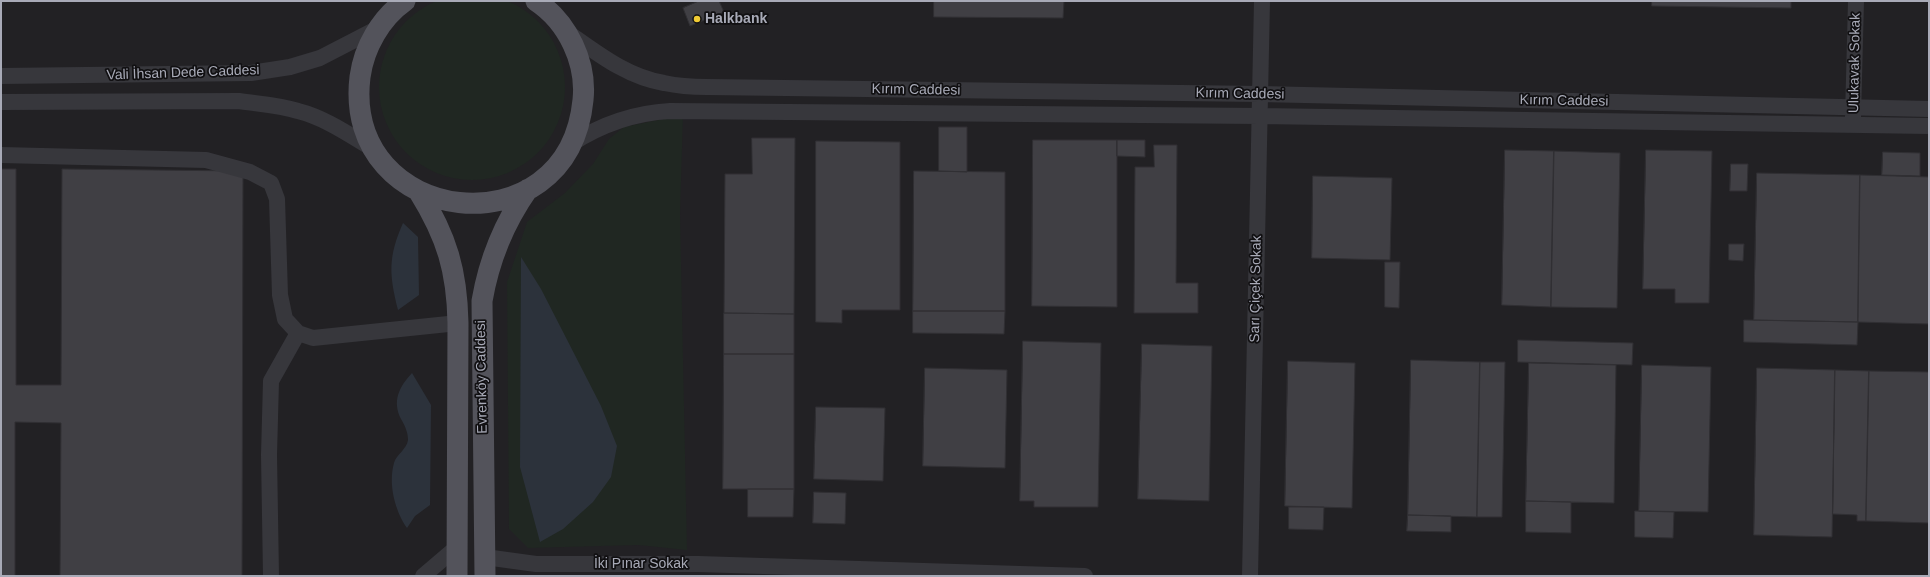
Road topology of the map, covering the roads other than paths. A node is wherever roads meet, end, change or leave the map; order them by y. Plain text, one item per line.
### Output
1 (536, 1) edge
2 (1262, 1) edge
3 (1856, 1) edge
4 (404, 2) edge
5 (380, 27) junction
6 (565, 30) junction
7 (1, 76) edge
8 (1260, 94) junction
9 (1, 102) edge
10 (1854, 107) junction
11 (1929, 109) edge
12 (1260, 116) junction
13 (1853, 125) junction
14 (1929, 126) edge
15 (571, 144) junction
16 (375, 150) junction
17 (1, 154) edge
18 (529, 189) junction
19 (419, 192) junction
20 (458, 323) junction
21 (298, 333) junction
22 (457, 547) junction
23 (485, 566) edge
24 (698, 570) edge
25 (969, 574) edge
26 (271, 576) edge
27 (423, 576) edge
28 (457, 576) edge
29 (1067, 576) edge
30 (1085, 576) edge
31 (1250, 576) edge

1 - 6 main road
2 - 8 street, Sarı Çiçek Sokak
3 - 10 street, Ulukavak Sokak
4 - 5 main road
5 - 7 street, Vali İhsan Dede Caddesi
5 - 16 main road
6 - 8 street, Kırım Caddesi
6 - 15 main road
8 - 10 street, Kırım Caddesi
8 - 12 street, Sarı Çiçek Sokak
9 - 16 street, Vali İhsan Dede Caddesi
10 - 11 street, Kırım Caddesi
10 - 13 street, Ulukavak Sokak
12 - 13 street, Kırım Caddesi
12 - 15 street, Kırım Caddesi
12 - 31 street, Sarı Çiçek Sokak
13 - 14 street, Kırım Caddesi
15 - 18 main road
16 - 19 main road
17 - 21 street
18 - 19 main road
18 - 23 main road, Evrenköy Caddesi
19 - 20 main road, Evrenköy Caddesi
20 - 21 street
20 - 22 main road, Evrenköy Caddesi
21 - 26 street
22 - 27 street
22 - 28 main road, Evrenköy Caddesi
23 - 24 street, İki Pınar Sokak
24 - 25 street, İki Pınar Sokak
25 - 29 street, İki Pınar Sokak
29 - 30 street, İki Pınar Sokak

